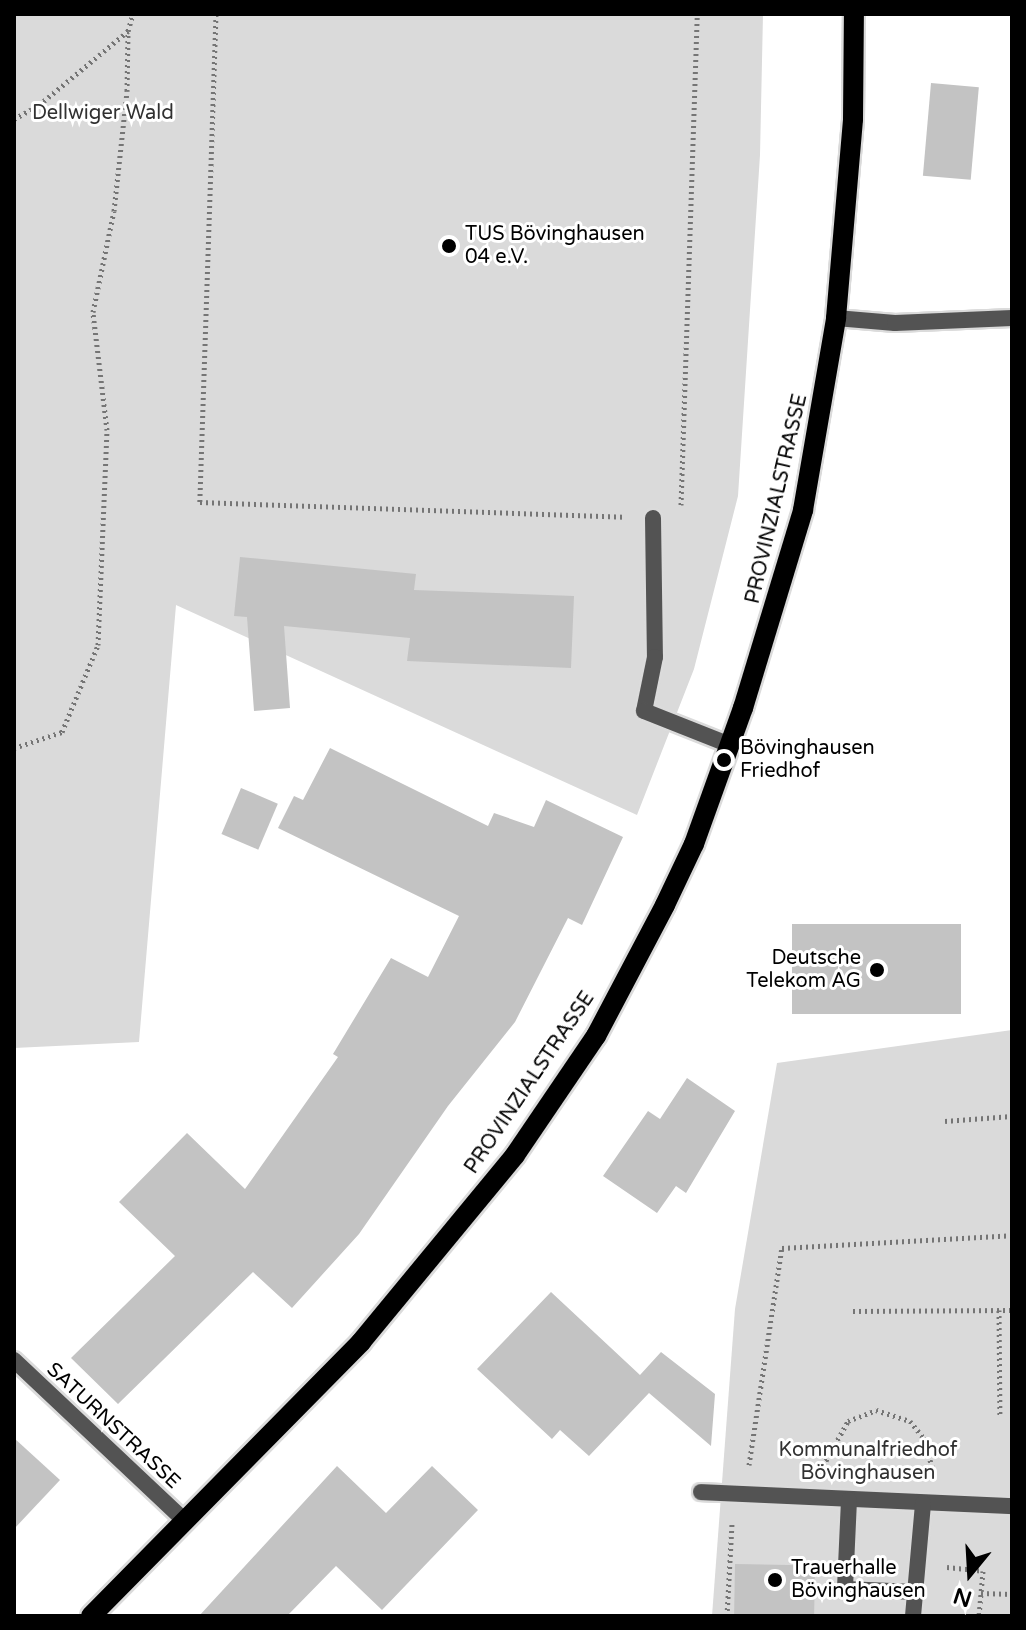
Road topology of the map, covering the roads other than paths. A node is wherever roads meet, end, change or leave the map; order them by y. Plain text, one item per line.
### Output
1 (854, 14) edge
2 (836, 318) junction
3 (1012, 318) edge
4 (653, 518) road end
5 (730, 745) junction
6 (14, 1360) edge
7 (701, 1492) dead end
8 (849, 1500) junction
9 (929, 1504) junction
10 (1012, 1506) edge
11 (185, 1521) junction
12 (915, 1592) junction
13 (91, 1616) edge
14 (913, 1616) edge

1 - 2 main road, PROVINZIALSTRASSE
2 - 3 street
2 - 5 main road, PROVINZIALSTRASSE
4 - 5 street
5 - 11 main road, PROVINZIALSTRASSE
6 - 11 street, SATURNSTRASSE
7 - 8 street
8 - 9 street
8 - 12 street
9 - 10 street
9 - 12 street
11 - 13 main road, PROVINZIALSTRASSE
12 - 14 street

